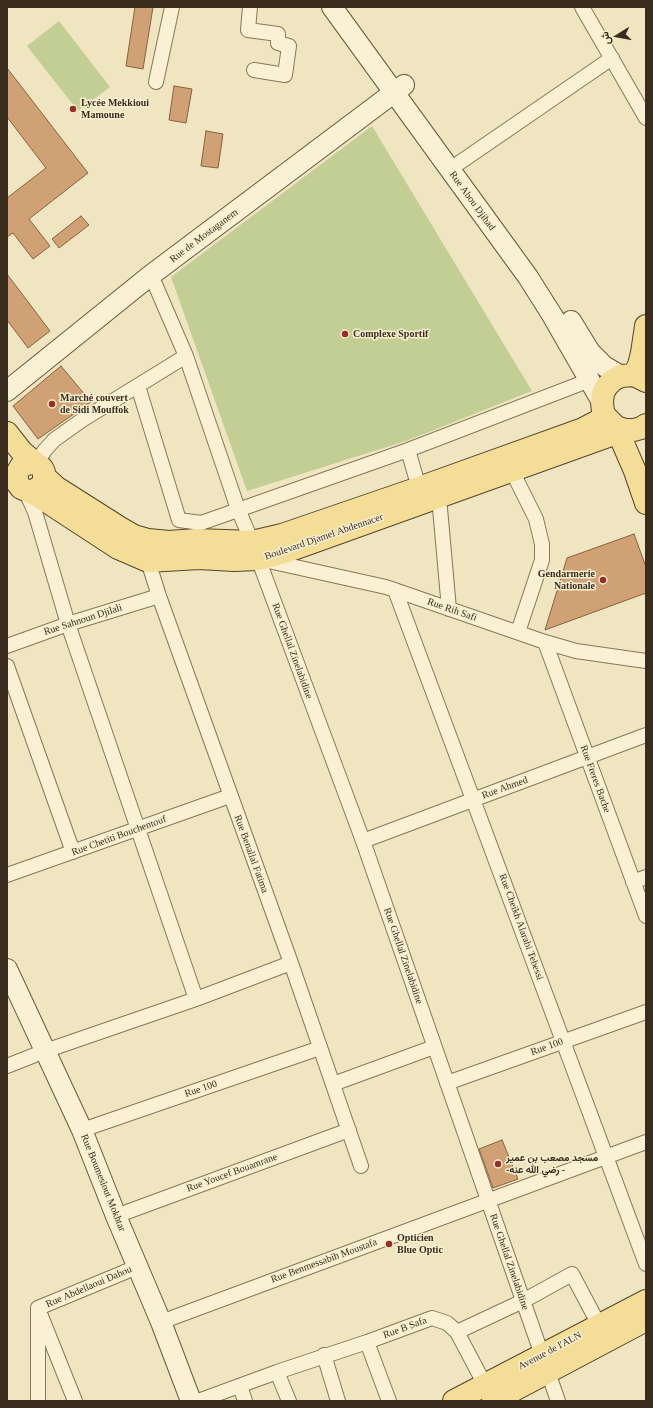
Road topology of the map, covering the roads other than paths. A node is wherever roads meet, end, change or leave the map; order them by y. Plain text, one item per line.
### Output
1 (172, 7) edge
2 (250, 7) edge
3 (332, 7) edge
4 (348, 7) edge
5 (582, 7) edge
6 (612, 58) junction
7 (254, 70) dead end
8 (156, 82) dead end
9 (399, 89) junction
10 (646, 118) edge
11 (459, 163) junction
12 (151, 275) junction
13 (646, 326) edge
14 (186, 356) junction
15 (633, 377) edge
16 (590, 380) junction
17 (138, 386) junction
18 (7, 391) edge
19 (614, 422) junction
20 (646, 424) edge
21 (7, 433) edge
22 (408, 450) junction
23 (646, 460) edge
24 (512, 471) junction
25 (646, 474) edge
26 (22, 477) edge
27 (418, 488) junction
28 (439, 497) junction
29 (646, 503) edge
30 (238, 509) junction
31 (255, 550) junction
32 (148, 551) junction
33 (395, 590) junction
34 (159, 596) junction
35 (449, 609) junction
36 (68, 624) junction
37 (518, 632) junction
38 (545, 642) junction
39 (7, 646) edge
40 (646, 661) edge
41 (7, 666) edge
42 (646, 735) edge
43 (587, 757) junction
44 (230, 796) junction
45 (473, 800) junction
46 (138, 829) junction
47 (363, 841) junction
48 (73, 852) junction
49 (7, 874) edge
50 (640, 880) edge
51 (646, 916) edge
52 (291, 963) junction
53 (7, 969) edge
54 (196, 999) junction
55 (646, 1012) edge
56 (563, 1042) junction
57 (434, 1047) junction
58 (320, 1048) junction
59 (46, 1050) junction
60 (7, 1066) edge
61 (447, 1083) junction
62 (333, 1084) junction
63 (82, 1130) junction
64 (349, 1130) junction
65 (646, 1142) edge
66 (606, 1156) junction
67 (361, 1166) dead end
68 (488, 1200) junction
69 (116, 1216) junction
70 (646, 1264) edge
71 (137, 1267) junction
72 (523, 1301) junction
73 (646, 1301) edge
74 (38, 1308) junction
75 (646, 1320) edge
76 (161, 1322) junction
77 (599, 1325) junction
78 (457, 1332) junction
79 (367, 1342) junction
80 (324, 1355) junction
81 (545, 1363) junction
82 (277, 1372) junction
83 (240, 1386) junction
84 (488, 1393) edge
85 (38, 1401) edge
86 (75, 1401) edge
87 (191, 1401) edge
88 (198, 1401) edge
89 (245, 1401) edge
90 (289, 1401) edge
91 (338, 1401) edge
92 (389, 1401) edge
93 (454, 1401) edge
94 (558, 1401) edge

1 - 8 street
2 - 7 street
3 - 9 street, Rue Abou Djihad
4 - 9 street, Rue Abou Djihad
5 - 6 street
6 - 10 street
6 - 11 street
9 - 11 street, Rue Abou Djihad
9 - 12 street, Rue de Mostaganem
9 - 16 street, Rue Abou Djihad
11 - 15 street, Rue Abou Djihad
12 - 14 street, Rue Ghellal Zinelabidine
12 - 18 street, Rue de Mostaganem
13 - 15 main road
14 - 17 street
14 - 30 street, Rue Ghellal Zinelabidine
15 - 19 main road
16 - 19 street, Rue Abou Djihad
16 - 22 street
17 - 26 street
17 - 30 street
19 - 20 main road
19 - 24 main road, Boulevard Djamel Abdennacer
19 - 27 main road, Boulevard Djamel Abdennacer
19 - 29 main road
21 - 26 main road, Boulevard Djamel Abdennacer
22 - 27 street
22 - 30 street
23 - 25 main road
24 - 28 main road, Boulevard Djamel Abdennacer
24 - 37 street
26 - 32 main road, Boulevard Djamel Abdennacer
26 - 36 street
27 - 31 main road, Boulevard Djamel Abdennacer
28 - 31 main road, Boulevard Djamel Abdennacer
28 - 35 street
30 - 31 street, Rue Ghellal Zinelabidine
31 - 32 main road, Boulevard Djamel Abdennacer
31 - 33 street, Rue Rih Safi
31 - 47 street, Rue Ghellal Zinelabidine
32 - 34 street, Rue Benallal Fatima
33 - 35 street, Rue Rih Safi
33 - 45 street, Rue Cheikh Alarabi Tebessi
34 - 36 street, Rue Sahnoun Djilali
34 - 44 street, Rue Benallal Fatima
35 - 37 street, Rue Rih Safi
36 - 39 street, Rue Sahnoun Djilali
36 - 46 street
37 - 38 street, Rue Rih Safi
38 - 40 street, Rue Rih Safi
38 - 43 street, Rue Freres Bache
41 - 48 street
42 - 43 street, Rue Ahmed
43 - 45 street, Rue Ahmed
43 - 50 street, Rue Freres Bache
44 - 46 street, Rue Chetiti Bouchentouf
44 - 52 street, Rue Benallal Fatima
45 - 47 street, Rue Ahmed
45 - 56 street, Rue Cheikh Alarabi Tebessi
46 - 48 street, Rue Chetiti Bouchentouf
46 - 54 street
47 - 57 street, Rue Ghellal Zinelabidine
48 - 49 street, Rue Chetiti Bouchentouf
50 - 51 street, Rue Freres Bache
52 - 54 street
52 - 58 street, Rue Benallal Fatima
53 - 59 street, Rue Boumeslout Mokhtar
54 - 59 street
55 - 56 street, Rue 100
56 - 61 street, Rue 100
56 - 66 street, Rue Cheikh Alarabi Tebessi
57 - 61 street, Rue Ghellal Zinelabidine
57 - 62 street
58 - 62 street, Rue Benallal Fatima
58 - 63 street, Rue 100
59 - 60 street
59 - 63 street, Rue Boumeslout Mokhtar
61 - 68 street, Rue Ghellal Zinelabidine
62 - 64 street, Rue Benallal Fatima
63 - 69 street, Rue Boumeslout Mokhtar
64 - 67 street, Rue Benallal Fatima
64 - 69 street, Rue Youcef Bouamrane
65 - 66 street, Rue Benmessabih Moustafa
66 - 68 street, Rue Benmessabih Moustafa
66 - 70 street, Rue Cheikh Alarabi Tebessi
68 - 72 street, Rue Ghellal Zinelabidine
68 - 76 street, Rue Benmessabih Moustafa
69 - 71 street, Rue Boumeslout Mokhtar
71 - 74 street, Rue Abdellaoui Dahou
71 - 76 street, Rue Boumeslout Mokhtar
72 - 77 street
72 - 78 street
72 - 81 street, Rue Ghellal Zinelabidine
73 - 77 main road, Avenue de l'ALN
74 - 85 street, Rue Abdellaoui Dahou
74 - 86 street
75 - 81 main road, Avenue de l'ALN
76 - 87 street, Rue Boumeslout Mokhtar
77 - 81 main road, Avenue de l'ALN
78 - 79 street, Rue B Safa
78 - 84 street
79 - 80 street, Rue B Safa
79 - 92 street
80 - 82 street, Rue B Safa
80 - 91 street
81 - 84 main road, Avenue de l'ALN
81 - 94 street, Rue Ghellal Zinelabidine
82 - 83 street, Rue B Safa
82 - 90 street
83 - 88 street, Rue B Safa
83 - 89 street
84 - 93 main road, Avenue de l'ALN

